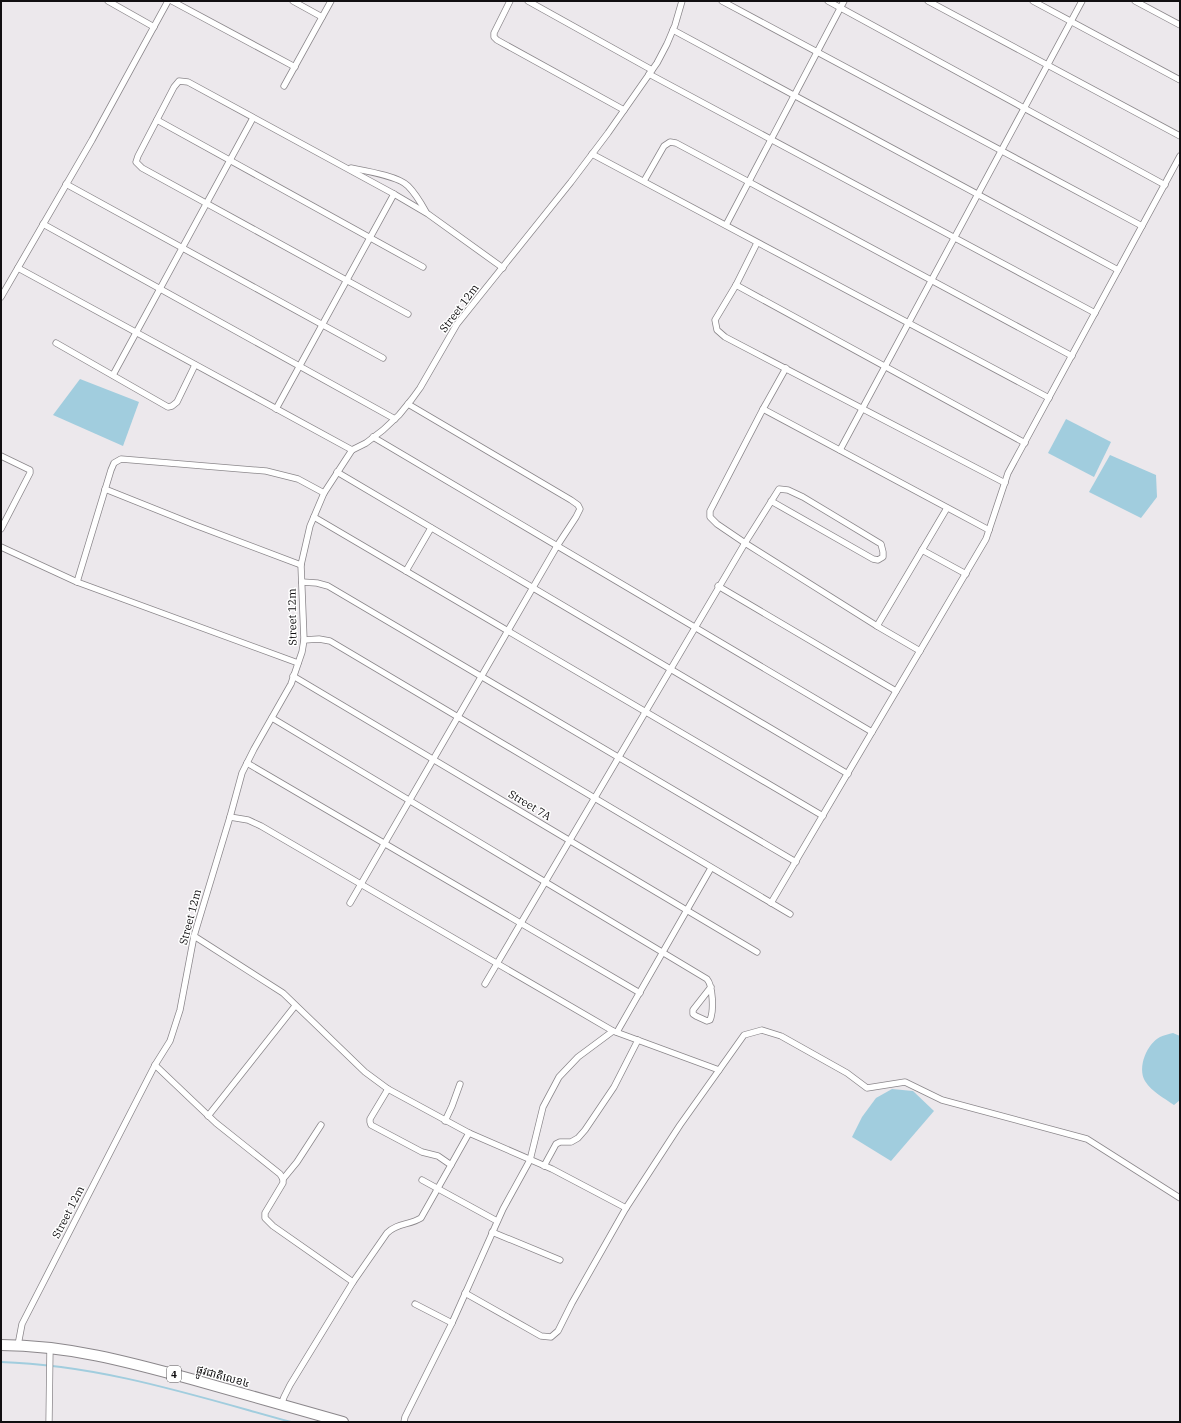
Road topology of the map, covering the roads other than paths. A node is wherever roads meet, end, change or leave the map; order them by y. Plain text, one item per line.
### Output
1 (108, 1) edge
2 (168, 1) edge
3 (172, 1) edge
4 (293, 1) edge
5 (331, 1) edge
6 (510, 1) edge
7 (528, 1) edge
8 (682, 1) edge
9 (722, 1) edge
10 (828, 1) edge
11 (844, 1) edge
12 (928, 1) edge
13 (1034, 1) edge
14 (1082, 1) edge
15 (1135, 1) edge
16 (840, 8) junction
17 (322, 17) junction
18 (1071, 21) junction
19 (1180, 25) edge
20 (154, 27) junction
21 (673, 30) junction
22 (817, 52) junction
23 (1047, 65) junction
24 (295, 67) junction
25 (651, 72) junction
26 (1180, 80) edge
27 (284, 86) dead end
28 (794, 96) junction
29 (1024, 108) junction
30 (624, 110) junction
31 (253, 118) junction
32 (156, 120) junction
33 (1180, 136) edge
34 (772, 139) junction
35 (1001, 151) junction
36 (592, 154) junction
37 (1180, 156) edge
38 (230, 160) junction
39 (345, 167) junction
40 (644, 181) junction
41 (750, 182) junction
42 (66, 184) junction
43 (1165, 185) junction
44 (394, 194) junction
45 (978, 194) junction
46 (207, 203) junction
47 (428, 214) junction
48 (43, 224) junction
49 (726, 226) junction
50 (1142, 226) junction
51 (370, 237) junction
52 (954, 238) junction
53 (757, 243) junction
54 (182, 247) junction
55 (423, 267) dead end
56 (18, 268) junction
57 (503, 268) junction
58 (1118, 270) junction
59 (346, 280) junction
60 (932, 280) junction
61 (736, 285) junction
62 (160, 288) junction
63 (1, 297) edge
64 (1095, 313) junction
65 (408, 314) dead end
66 (909, 323) junction
67 (322, 324) junction
68 (136, 332) junction
69 (56, 343) dead end
70 (1072, 356) junction
71 (383, 358) dead end
72 (195, 365) junction
73 (299, 366) junction
74 (885, 367) junction
75 (786, 368) junction
76 (113, 375) junction
77 (1049, 398) junction
78 (408, 404) junction
79 (863, 408) junction
80 (276, 409) junction
81 (764, 409) junction
82 (395, 419) junction
83 (373, 438) junction
84 (1025, 443) junction
85 (352, 450) junction
86 (840, 450) junction
87 (1, 456) edge
88 (337, 472) junction
89 (1005, 483) junction
90 (105, 489) junction
91 (324, 493) junction
92 (771, 501) junction
93 (947, 508) junction
94 (314, 517) junction
95 (431, 528) junction
96 (1, 529) edge
97 (989, 530) junction
98 (745, 543) junction
99 (557, 546) junction
100 (1, 547) edge
101 (922, 550) junction
102 (301, 565) junction
103 (406, 571) junction
104 (966, 574) junction
105 (77, 582) junction
106 (302, 582) junction
107 (718, 586) junction
108 (533, 588) junction
109 (878, 626) junction
110 (694, 627) junction
111 (508, 631) junction
112 (304, 640) junction
113 (920, 651) junction
114 (298, 663) junction
115 (670, 669) junction
116 (294, 676) junction
117 (482, 676) junction
118 (896, 691) junction
119 (645, 711) junction
120 (458, 717) junction
121 (272, 718) junction
122 (872, 732) junction
123 (618, 757) junction
124 (433, 759) junction
125 (247, 764) junction
126 (848, 774) junction
127 (594, 798) junction
128 (409, 801) junction
129 (230, 816) junction
130 (823, 816) junction
131 (569, 840) junction
132 (384, 844) junction
133 (796, 862) junction
134 (711, 868) junction
135 (545, 882) junction
136 (361, 884) junction
137 (350, 903) dead end
138 (772, 903) junction
139 (687, 910) junction
140 (790, 914) dead end
141 (521, 923) junction
142 (194, 936) junction
143 (663, 952) junction
144 (757, 952) dead end
145 (497, 963) junction
146 (485, 984) dead end
147 (711, 987) junction
148 (640, 993) junction
149 (295, 1006) junction
150 (615, 1032) junction
151 (638, 1040) junction
152 (155, 1065) junction
153 (719, 1070) junction
154 (460, 1084) dead end
155 (388, 1089) junction
156 (208, 1116) junction
157 (445, 1120) junction
158 (321, 1125) dead end
159 (469, 1133) junction
160 (530, 1160) junction
161 (451, 1166) junction
162 (544, 1166) junction
163 (283, 1179) junction
164 (422, 1180) dead end
165 (438, 1188) junction
166 (1180, 1198) edge
167 (626, 1208) junction
168 (497, 1221) junction
169 (492, 1232) junction
170 (560, 1260) dead end
171 (353, 1282) junction
172 (465, 1293) junction
173 (415, 1304) dead end
174 (452, 1322) junction
175 (1, 1345) edge
176 (18, 1345) junction
177 (50, 1348) junction
178 (282, 1401) junction
179 (49, 1422) edge
180 (343, 1422) edge
181 (404, 1422) edge

1 - 20 street
2 - 20 street
3 - 24 street
4 - 17 street
5 - 17 street
6 - 30 street
7 - 25 street
8 - 21 street, Street 12m
9 - 22 street
10 - 16 street
11 - 16 street
12 - 23 street
13 - 18 street
14 - 18 street
15 - 19 street
16 - 22 street
16 - 29 street
17 - 24 street
18 - 23 street
18 - 26 street
20 - 42 street
21 - 25 street, Street 12m
21 - 28 street
22 - 28 street
22 - 35 street
23 - 29 street
23 - 33 street
24 - 27 street
25 - 30 street, Street 12m
25 - 34 street
28 - 34 street
28 - 45 street
29 - 35 street
29 - 43 street
30 - 36 street, Street 12m
31 - 32 street
31 - 38 street
31 - 39 street
32 - 38 street
32 - 46 street
34 - 41 street
34 - 52 street
35 - 45 street
35 - 50 street
36 - 40 street
36 - 57 street, Street 12m
37 - 43 street
38 - 46 street
38 - 51 street
39 - 44 street
39 - 47 street
40 - 41 street
40 - 49 street
41 - 49 street
41 - 60 street
42 - 48 street
42 - 54 street
43 - 50 street
44 - 47 street
44 - 51 street
45 - 52 street
45 - 58 street
46 - 54 street
46 - 59 street
47 - 57 street
48 - 56 street
48 - 62 street
49 - 53 street
50 - 58 street
51 - 55 street
51 - 59 street
52 - 60 street
52 - 64 street
53 - 61 street
53 - 66 street
54 - 62 street
54 - 67 street
56 - 63 street
56 - 68 street
57 - 78 street, Street 12m
58 - 64 street
59 - 65 street
59 - 67 street
60 - 66 street
60 - 70 street
61 - 74 street
61 - 75 street
62 - 68 street
62 - 73 street
64 - 70 street
66 - 74 street
66 - 77 street
67 - 71 street
67 - 73 street
68 - 72 street
68 - 76 street
69 - 76 street
70 - 77 street
72 - 76 street
72 - 80 street
73 - 80 street
73 - 82 street
74 - 79 street
74 - 84 street
75 - 79 street
75 - 81 street
77 - 84 street
78 - 82 street, Street 12m
78 - 99 street
79 - 86 street
79 - 89 street
80 - 85 street
81 - 86 street
81 - 98 street
82 - 83 street, Street 12m
83 - 85 street, Street 12m
83 - 99 street
84 - 89 street
85 - 88 street, Street 12m
86 - 93 street
87 - 96 street
88 - 91 street, Street 12m
88 - 95 street
89 - 97 street
90 - 91 street
90 - 102 street
90 - 105 street
91 - 94 street, Street 12m
92 - 92 street
92 - 98 street
93 - 97 street
93 - 101 street
94 - 102 street, Street 12m
94 - 103 street
95 - 103 street
95 - 108 street
97 - 104 street
98 - 107 street
98 - 109 street
99 - 108 street
99 - 110 street
100 - 105 street
101 - 104 street
101 - 109 street
102 - 106 street, Street 12m
103 - 111 street
104 - 113 street
105 - 114 street
106 - 112 street, Street 12m
106 - 117 street
107 - 110 street
107 - 118 street
108 - 111 street
108 - 115 street
109 - 113 street
110 - 115 street
110 - 122 street
111 - 117 street
111 - 119 street
112 - 114 street, Street 12m
112 - 120 street
113 - 118 street
114 - 116 street, Street 12m
115 - 119 street
115 - 126 street
116 - 121 street, Street 12m
116 - 124 street, Street 7A
117 - 120 street
117 - 123 street
118 - 122 street
119 - 123 street
119 - 130 street
120 - 124 street
120 - 127 street
121 - 125 street, Street 12m
121 - 128 street
122 - 126 street
123 - 127 street
123 - 133 street
124 - 128 street
124 - 131 street, Street 7A
125 - 129 street, Street 12m
125 - 132 street
126 - 130 street
127 - 131 street
127 - 134 street
128 - 132 street
128 - 135 street
129 - 136 street
129 - 142 street, Street 12m
130 - 133 street
131 - 135 street
131 - 139 street, Street 7A
132 - 136 street
132 - 141 street
133 - 138 street
134 - 138 street
134 - 139 street
135 - 141 street
135 - 143 street
136 - 137 street
136 - 145 street
138 - 140 street
139 - 143 street
139 - 144 street, Street 7A
141 - 145 street
141 - 148 street
142 - 149 street
142 - 152 street, Street 12m
143 - 147 street
143 - 148 street
145 - 146 street
145 - 150 street
147 - 147 street
148 - 150 street
149 - 155 street
149 - 156 street
150 - 151 street
150 - 160 street
151 - 153 street
151 - 162 street
152 - 156 street
152 - 176 street, Street 12m
153 - 166 street
153 - 167 street
154 - 157 street
155 - 157 street
155 - 161 street
156 - 163 street
157 - 159 street
158 - 163 street
159 - 160 street
159 - 161 street
160 - 162 street
160 - 168 street
161 - 165 street
162 - 167 street
163 - 171 street
164 - 165 street
165 - 168 street
165 - 171 street
167 - 172 street
168 - 169 street
169 - 170 street
169 - 172 street
171 - 178 street
172 - 174 street
173 - 174 street
174 - 181 street
175 - 176 highway, ផ្លូវជាតិលេខ៤ / 4
176 - 177 highway, ផ្លូវជាតិលេខ៤ / 4
177 - 178 highway, ផ្លូវជាតិលេខ៤ / 4
177 - 179 street
178 - 180 highway, ផ្លូវជាតិលេខ៤ / 4

